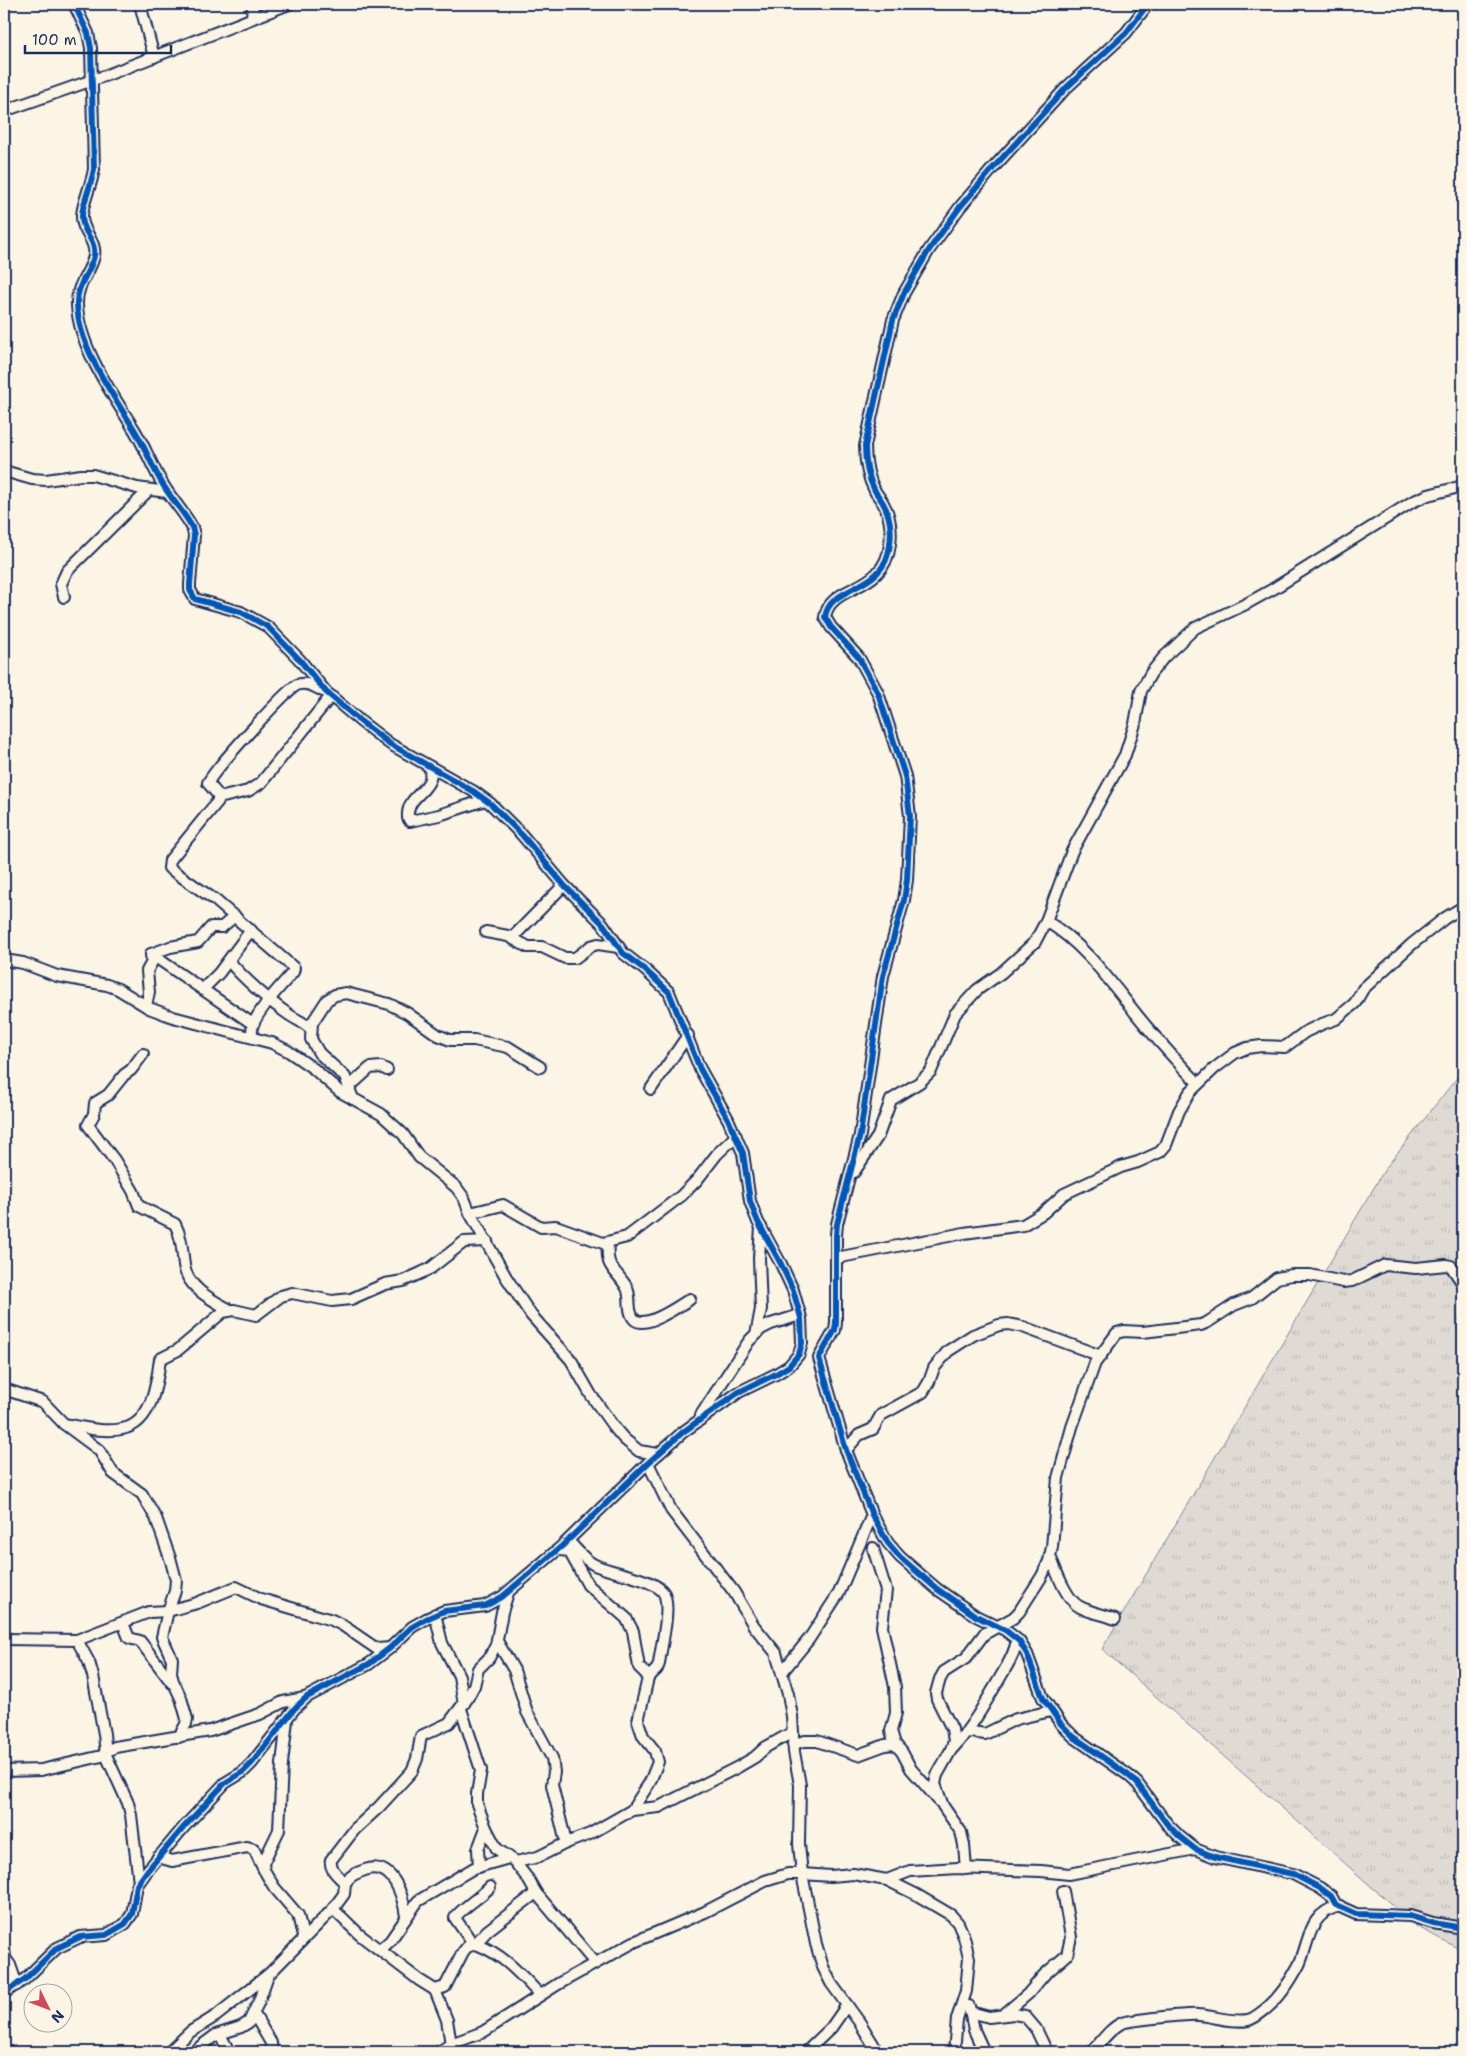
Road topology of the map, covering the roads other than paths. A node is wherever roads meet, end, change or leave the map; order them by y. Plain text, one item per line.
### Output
1 (74, 4) edge
2 (140, 4) edge
3 (253, 4) edge
4 (289, 4) edge
5 (1148, 4) edge
6 (252, 18) junction
7 (154, 57) junction
8 (90, 81) junction
9 (4, 111) edge
10 (4, 471) edge
11 (1463, 486) edge
12 (149, 490) junction
13 (167, 492) junction
14 (64, 596) dead end
15 (328, 694) junction
16 (430, 767) junction
17 (218, 798) junction
18 (485, 800) junction
19 (564, 885) junction
20 (1463, 907) edge
21 (235, 916) junction
22 (1046, 921) junction
23 (251, 930) junction
24 (486, 932) dead end
25 (512, 938) junction
26 (618, 946) junction
27 (151, 954) junction
28 (4, 960) edge
29 (229, 961) junction
30 (204, 989) junction
31 (269, 1000) junction
32 (146, 1006) junction
33 (253, 1024) junction
34 (311, 1029) junction
35 (688, 1035) junction
36 (253, 1036) junction
37 (143, 1054) dead end
38 (540, 1067) dead end
39 (387, 1070) dead end
40 (1198, 1083) junction
41 (349, 1087) junction
42 (651, 1089) dead end
43 (353, 1099) junction
44 (736, 1136) junction
45 (850, 1177) junction
46 (470, 1213) junction
47 (761, 1227) junction
48 (487, 1241) junction
49 (608, 1242) junction
50 (836, 1258) junction
51 (1463, 1284) edge
52 (690, 1299) dead end
53 (230, 1310) junction
54 (800, 1315) junction
55 (756, 1335) junction
56 (1101, 1356) junction
57 (4, 1389) edge
58 (696, 1423) junction
59 (64, 1424) junction
60 (846, 1450) junction
61 (658, 1454) junction
62 (648, 1463) junction
63 (872, 1515) junction
64 (568, 1540) junction
65 (873, 1548) junction
66 (557, 1550) junction
67 (857, 1550) junction
68 (897, 1553) junction
69 (1050, 1556) junction
70 (508, 1592) junction
71 (168, 1611) junction
72 (435, 1614) junction
73 (1114, 1619) dead end
74 (123, 1623) junction
75 (997, 1626) junction
76 (4, 1639) edge
77 (78, 1640) junction
78 (1018, 1640) junction
79 (497, 1641) junction
80 (390, 1648) junction
81 (782, 1671) junction
82 (649, 1677) junction
83 (176, 1688) junction
84 (307, 1698) junction
85 (463, 1707) junction
86 (1051, 1710) junction
87 (288, 1719) junction
88 (793, 1732) junction
89 (966, 1733) junction
90 (179, 1737) junction
91 (793, 1744) junction
92 (894, 1744) junction
93 (950, 1751) junction
94 (106, 1754) junction
95 (4, 1772) edge
96 (943, 1806) junction
97 (632, 1810) junction
98 (486, 1828) junction
99 (566, 1843) junction
100 (1195, 1849) junction
101 (158, 1857) junction
102 (511, 1860) junction
103 (479, 1867) junction
104 (966, 1869) junction
105 (264, 1870) junction
106 (802, 1874) junction
107 (887, 1880) junction
108 (139, 1882) junction
109 (345, 1882) junction
110 (490, 1887) dead end
111 (1062, 1891) dead end
112 (536, 1893) junction
113 (1340, 1906) junction
114 (332, 1909) junction
115 (406, 1916) junction
116 (1463, 1928) edge
117 (303, 1937) junction
118 (474, 1944) junction
119 (4, 1949) edge
120 (382, 1949) junction
121 (595, 1963) junction
122 (269, 1974) junction
123 (17, 1985) junction
124 (435, 1990) junction
125 (966, 1991) junction
126 (4, 1993) edge
127 (540, 1995) junction
128 (847, 2004) junction
129 (970, 2012) junction
130 (254, 2014) junction
131 (1003, 2015) junction
132 (220, 2034) junction
133 (451, 2044) junction
134 (169, 2052) edge
135 (193, 2052) edge
136 (229, 2052) edge
137 (272, 2052) edge
138 (439, 2052) edge
139 (806, 2052) edge
140 (878, 2052) edge
141 (954, 2052) edge
142 (984, 2052) edge
143 (1047, 2052) edge
144 (1092, 2052) edge

1 - 8 street
2 - 7 street
3 - 6 street
4 - 6 street
5 - 45 street
6 - 7 street
7 - 8 street
8 - 9 street
8 - 13 street
10 - 12 street
11 - 22 street
12 - 13 street
12 - 14 street
13 - 15 street
15 - 16 street
15 - 17 street
15 - 17 street
16 - 18 street
16 - 18 street
17 - 21 street
18 - 19 street
19 - 25 street
19 - 26 street
20 - 40 street
21 - 23 street
21 - 27 street
22 - 40 street
22 - 45 street
23 - 29 street
23 - 31 street
24 - 25 street
25 - 26 street
26 - 35 street
27 - 30 street
27 - 32 street
28 - 32 street
29 - 30 street
29 - 31 street
30 - 33 street
31 - 33 street
31 - 34 street
32 - 36 street
33 - 36 street
34 - 38 street
34 - 41 street
35 - 42 street
35 - 44 street
36 - 43 street
37 - 53 street
39 - 41 street
40 - 50 street
41 - 43 street
43 - 46 street
44 - 47 street
44 - 49 street
45 - 50 street
46 - 48 street
46 - 49 street
47 - 54 street
47 - 55 street
48 - 53 street
48 - 61 street
49 - 52 street
50 - 60 street
51 - 56 street
53 - 59 street
54 - 55 street
54 - 58 street
55 - 58 street
56 - 60 street
56 - 69 street
57 - 59 street
58 - 61 street
59 - 71 street
60 - 63 street
61 - 62 street
62 - 64 street
62 - 81 street
63 - 67 street
63 - 68 street
64 - 66 street
64 - 82 street
65 - 67 street
65 - 68 street
65 - 92 street
66 - 70 street
66 - 82 street
67 - 81 street
68 - 75 street
69 - 73 street
69 - 75 street
70 - 72 street
70 - 79 street
71 - 74 street
71 - 80 street
71 - 83 street
72 - 80 street
72 - 85 street
74 - 77 street
74 - 83 street
75 - 78 street
75 - 93 street
76 - 77 street
77 - 94 street
78 - 86 street
78 - 89 street
79 - 85 street
79 - 99 street
80 - 84 street
81 - 88 street
82 - 97 street
83 - 90 street
84 - 87 street
84 - 90 street
85 - 98 street
85 - 109 street
86 - 89 street
86 - 100 street
87 - 101 street
87 - 105 street
88 - 91 street
88 - 97 street
89 - 93 street
90 - 94 street
91 - 92 street
91 - 106 street
92 - 96 street
93 - 96 street
94 - 95 street
94 - 108 street
96 - 104 street
97 - 99 street
98 - 102 street
98 - 103 street
99 - 102 street
100 - 104 street
100 - 113 street
101 - 105 street
101 - 108 street
102 - 103 street
102 - 112 street
103 - 115 street
104 - 107 street
105 - 117 street
106 - 107 street
106 - 121 street
106 - 128 street
107 - 125 street
108 - 123 street
109 - 114 street
109 - 115 street
110 - 118 street
111 - 131 street
112 - 118 street
112 - 121 street
113 - 116 street
113 - 144 street
114 - 117 street
114 - 120 street
115 - 120 street
117 - 122 street
118 - 124 street
118 - 127 street
119 - 123 street
120 - 124 street
121 - 127 street
122 - 130 street
122 - 134 street
123 - 126 street
124 - 133 street
125 - 129 street
125 - 141 street
127 - 133 street
128 - 139 street
128 - 140 street
129 - 131 street
129 - 142 street
130 - 132 street
130 - 137 street
131 - 143 street
132 - 135 street
132 - 136 street
133 - 138 street

